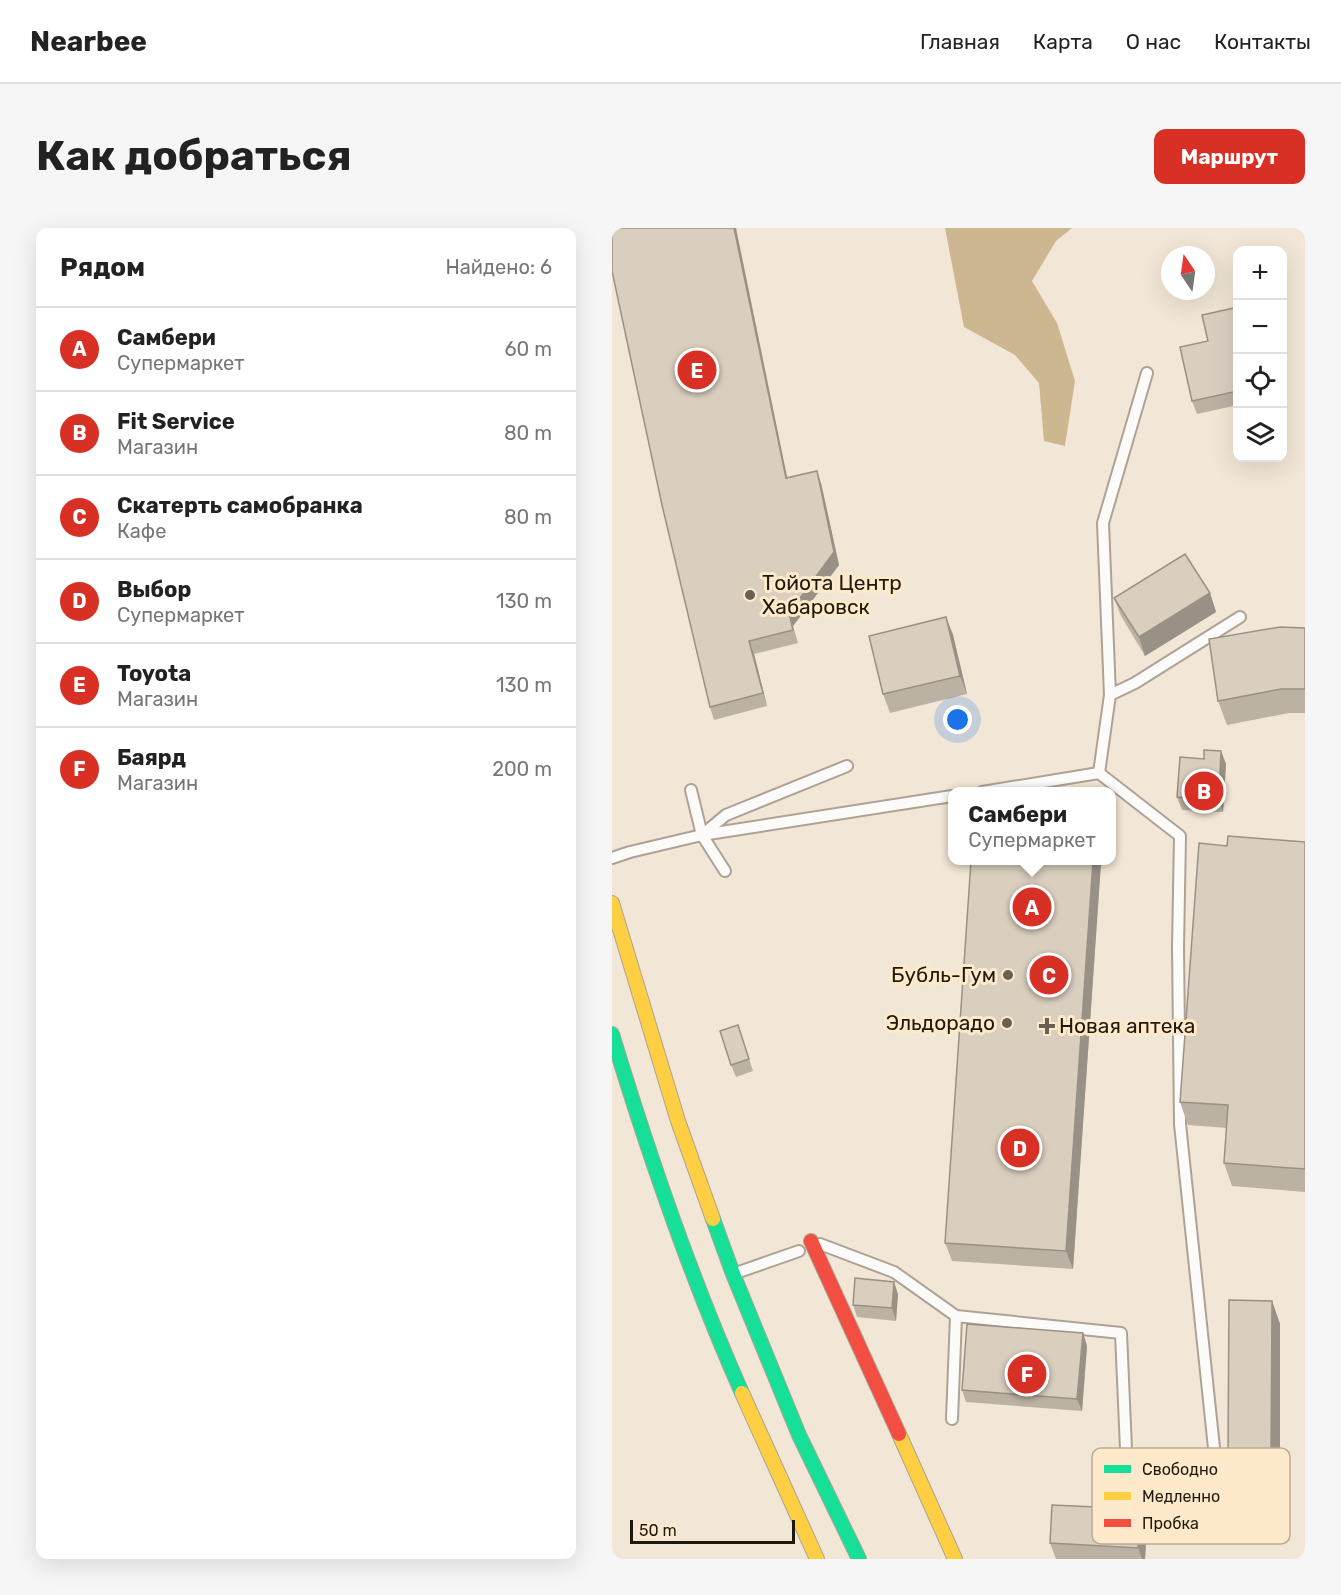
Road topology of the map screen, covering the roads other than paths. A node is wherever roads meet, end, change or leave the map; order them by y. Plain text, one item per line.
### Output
1 (1147, 373) dead end
2 (1240, 617) dead end
3 (1110, 695) junction
4 (847, 766) dead end
5 (1099, 773) junction
6 (1013, 787) edge
7 (691, 790) dead end
8 (948, 797) edge
9 (702, 835) junction
10 (612, 858) edge
11 (725, 871) dead end
12 (612, 903) edge
13 (612, 1034) edge
14 (812, 1241) joint
15 (799, 1251) dead end
16 (733, 1274) junction
17 (956, 1316) junction
18 (952, 1419) dead end
19 (1126, 1448) edge
20 (1214, 1448) edge
21 (817, 1559) edge
22 (859, 1559) edge
23 (955, 1559) edge

1 - 3 lane
2 - 3 lane
3 - 5 lane
4 - 9 lane
5 - 6 lane
5 - 20 lane
7 - 9 lane
8 - 9 lane
9 - 10 lane
9 - 11 lane
12 - 16 main road
13 - 21 main road
14 - 17 lane
14 - 23 main road
15 - 16 lane
16 - 22 main road
17 - 18 lane
17 - 19 lane

